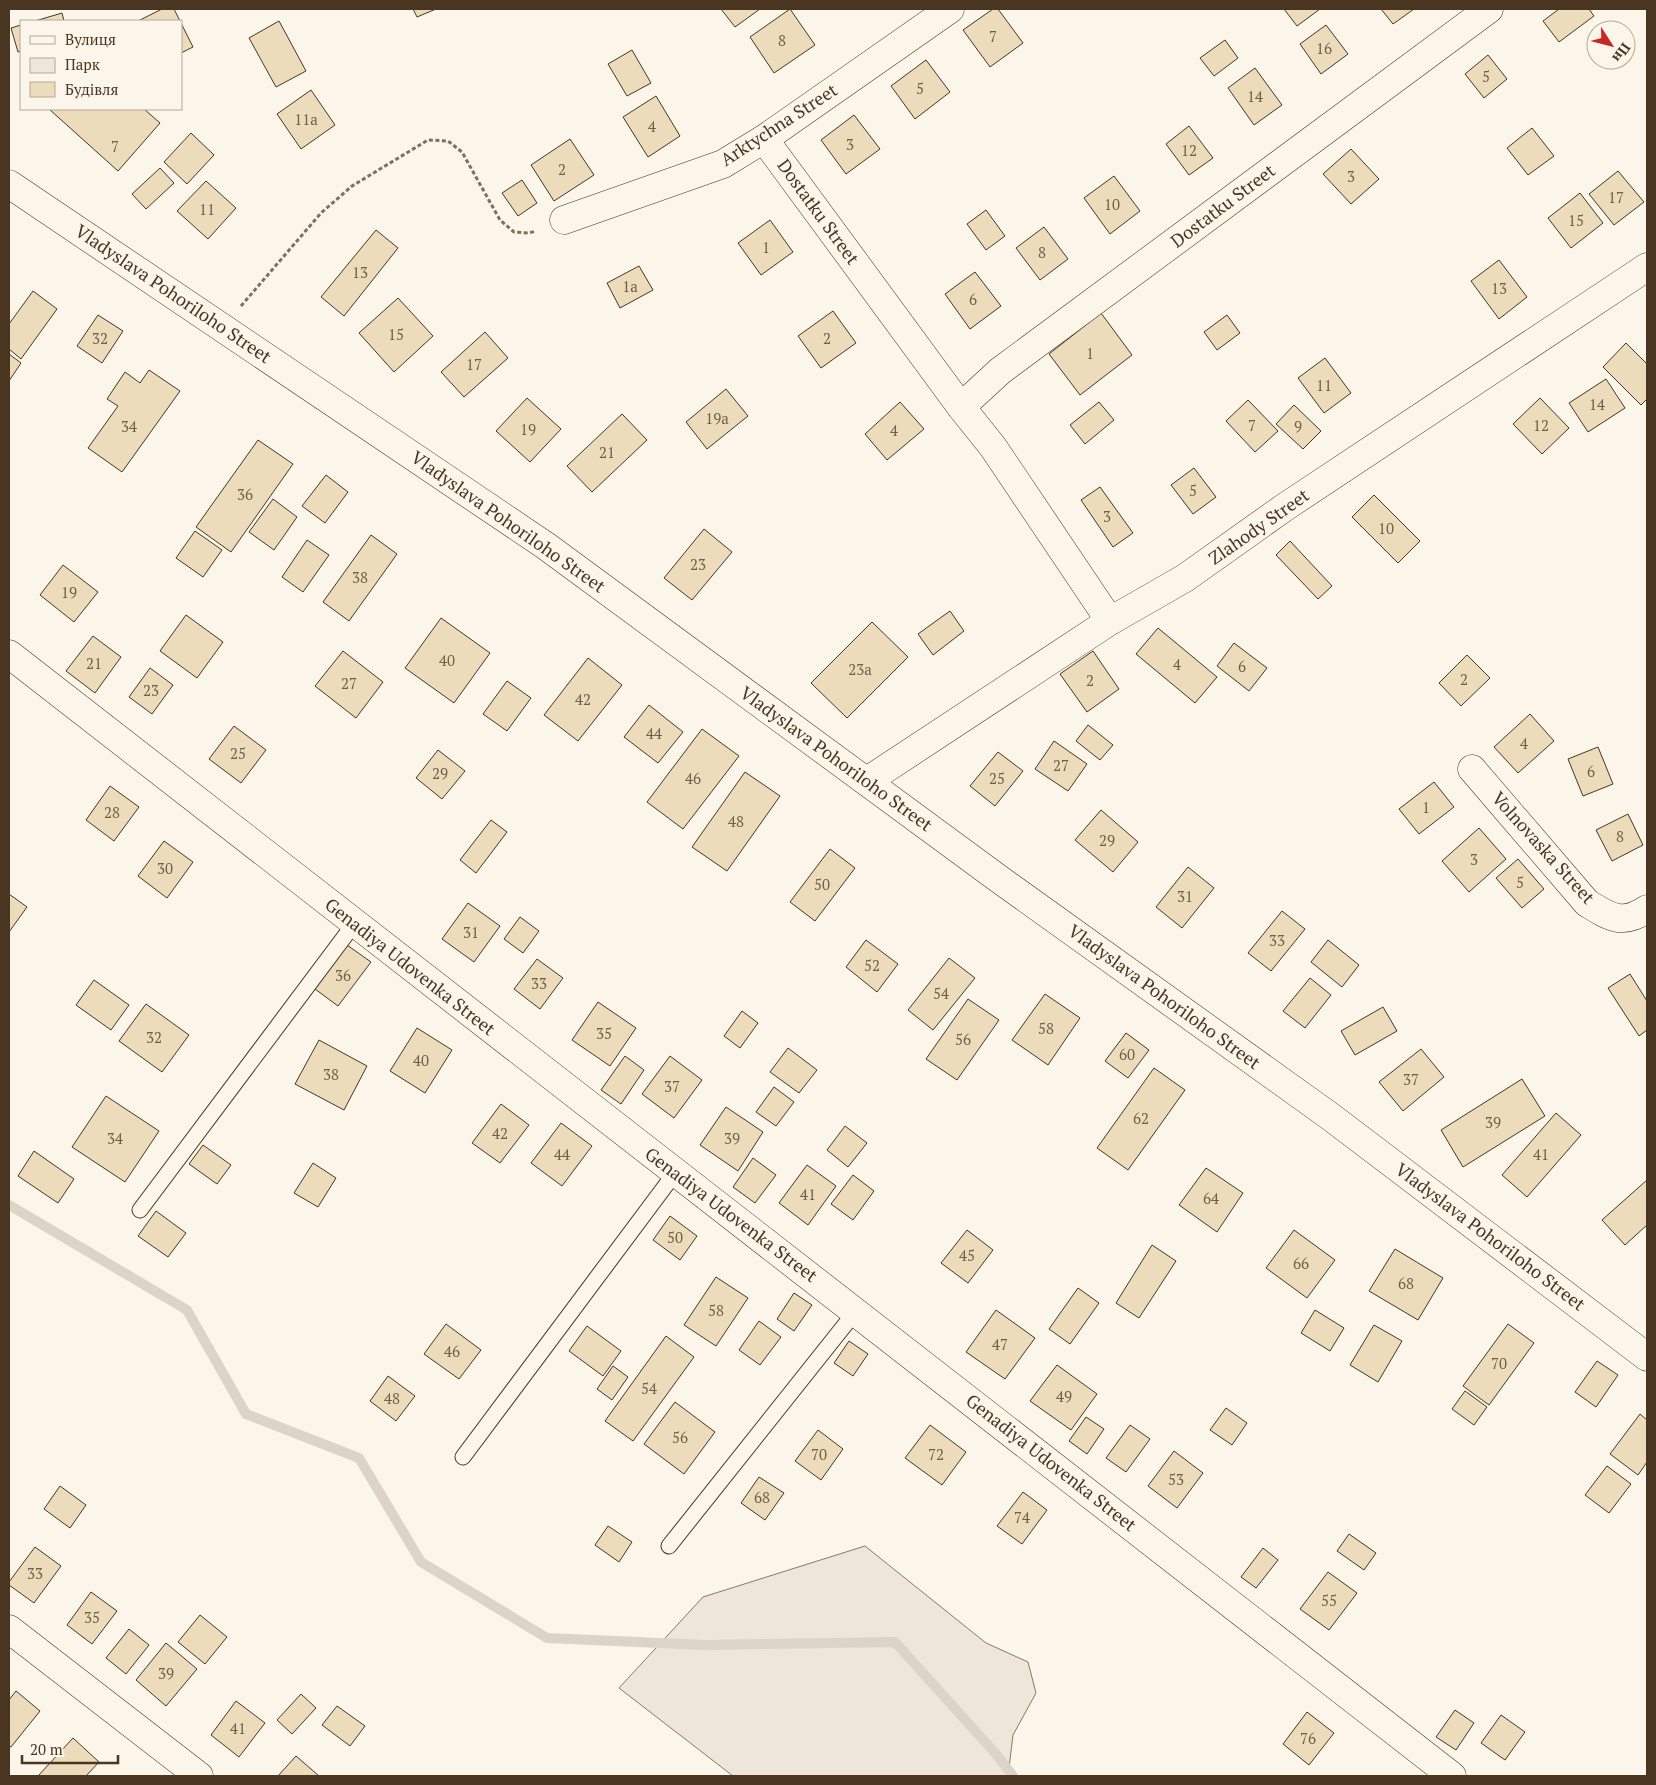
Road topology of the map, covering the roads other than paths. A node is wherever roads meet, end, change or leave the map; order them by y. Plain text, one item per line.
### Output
1 (950, 9) edge
2 (1489, 9) edge
3 (764, 139) junction
4 (9, 184) edge
5 (564, 220) road end
6 (1647, 267) edge
7 (961, 407) junction
8 (1110, 621) junction
9 (12, 664) edge
10 (1472, 769) dead end
11 (866, 781) junction
12 (1647, 909) edge
13 (354, 924) junction
14 (675, 1172) junction
15 (140, 1210) dead end
16 (856, 1311) junction
17 (1647, 1357) edge
18 (463, 1458) dead end
19 (669, 1546) dead end
20 (9, 1629) edge
21 (199, 1776) edge
22 (1452, 1776) edge

1 - 3 street, Arktychna Street
2 - 7 street, Dostatku Street
3 - 5 street, Arktychna Street
3 - 7 street, Dostatku Street
4 - 11 street, Vladyslava Pohoriloho Street
6 - 8 street, Zlahody Street
7 - 8 street, Dostatku Street
8 - 11 street, Zlahody Street
9 - 13 street, Genadiya Udovenka Street
10 - 12 street, Volnovaska Street
11 - 17 street, Vladyslava Pohoriloho Street
13 - 14 street, Genadiya Udovenka Street
13 - 15 lane
14 - 16 street, Genadiya Udovenka Street
14 - 18 lane
16 - 19 lane
16 - 22 street, Genadiya Udovenka Street
20 - 21 street

